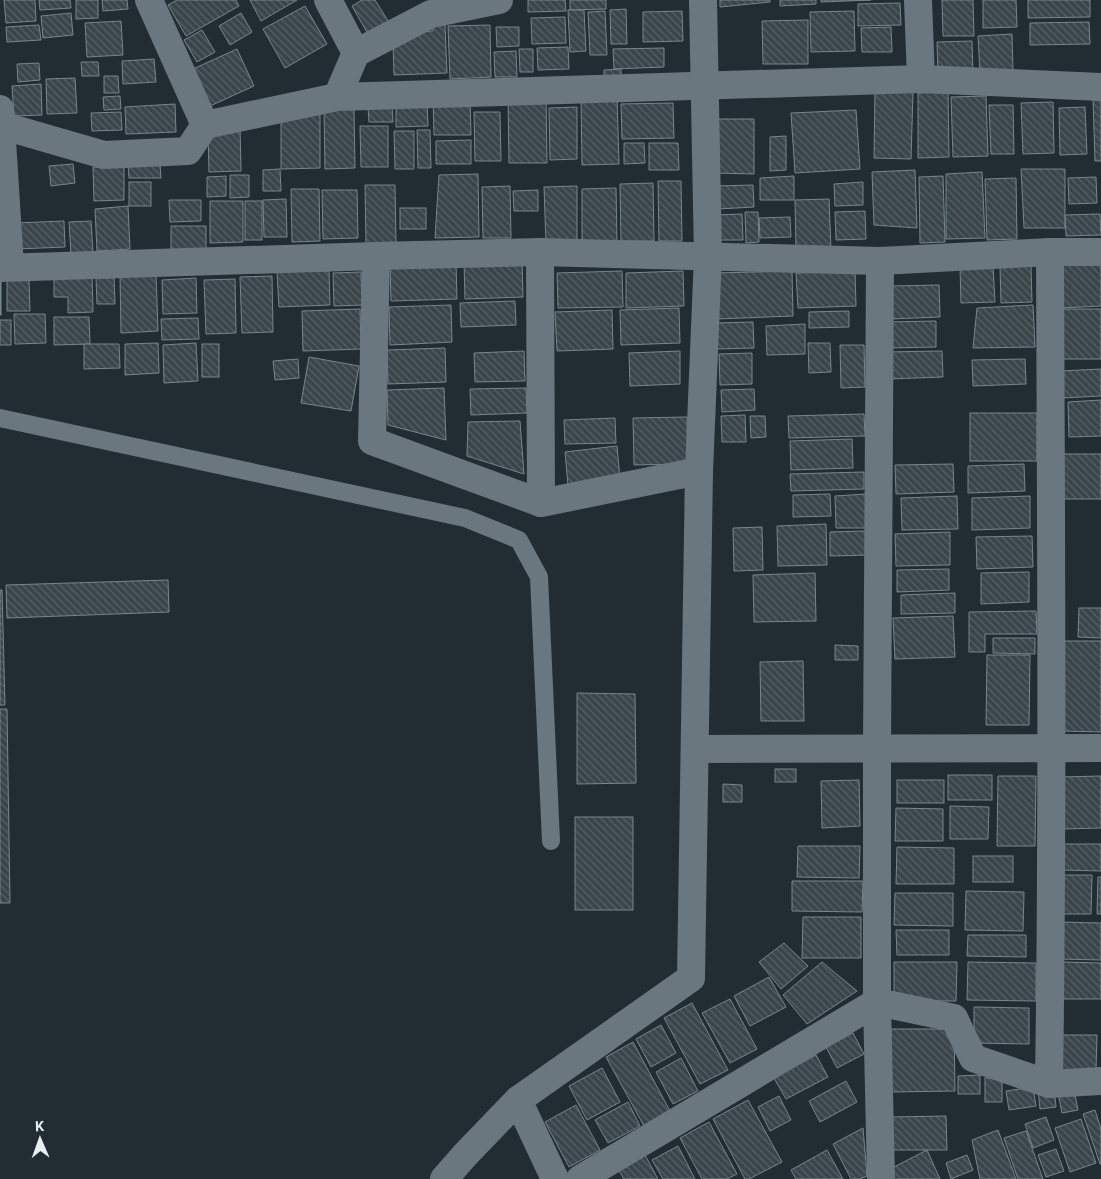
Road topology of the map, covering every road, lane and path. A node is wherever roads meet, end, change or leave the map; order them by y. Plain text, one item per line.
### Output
1 (149, 0) edge
2 (328, 0) edge
3 (497, 0) edge
4 (703, 0) edge
5 (918, 0) edge
6 (356, 53) junction
7 (921, 79) junction
8 (705, 85) junction
9 (1101, 87) edge
10 (337, 97) junction
11 (1, 118) edge
12 (205, 125) junction
13 (540, 252) junction
14 (1050, 252) junction
15 (1101, 252) edge
16 (376, 256) junction
17 (708, 256) junction
18 (880, 261) junction
19 (5, 267) edge
20 (0, 418) edge
21 (699, 471) junction
22 (542, 503) junction
23 (1101, 748) edge
24 (695, 749) junction
25 (877, 749) junction
26 (1052, 749) junction
27 (551, 841) dead end
28 (877, 1002) junction
29 (1101, 1081) edge
30 (1049, 1084) junction
31 (518, 1100) junction
32 (469, 1167) edge
33 (444, 1179) edge
34 (554, 1179) edge
35 (580, 1179) edge
36 (881, 1179) edge

1 - 12 street
2 - 6 street
3 - 6 street
4 - 8 street
5 - 7 street
6 - 10 street
7 - 8 street
7 - 9 street
8 - 10 street
8 - 17 street
10 - 12 street
11 - 12 street
11 - 19 street
13 - 16 street
13 - 17 street
13 - 22 street
14 - 15 street
14 - 18 street
14 - 26 street
16 - 19 street
16 - 22 street
17 - 18 street
17 - 21 street
18 - 25 street
20 - 27 lane
21 - 22 street
21 - 24 street
23 - 26 street
24 - 25 street
24 - 31 street
25 - 26 street
25 - 28 street
26 - 30 street
28 - 30 street
28 - 35 street
28 - 36 street
29 - 30 street
31 - 32 street
31 - 34 street
32 - 33 street

